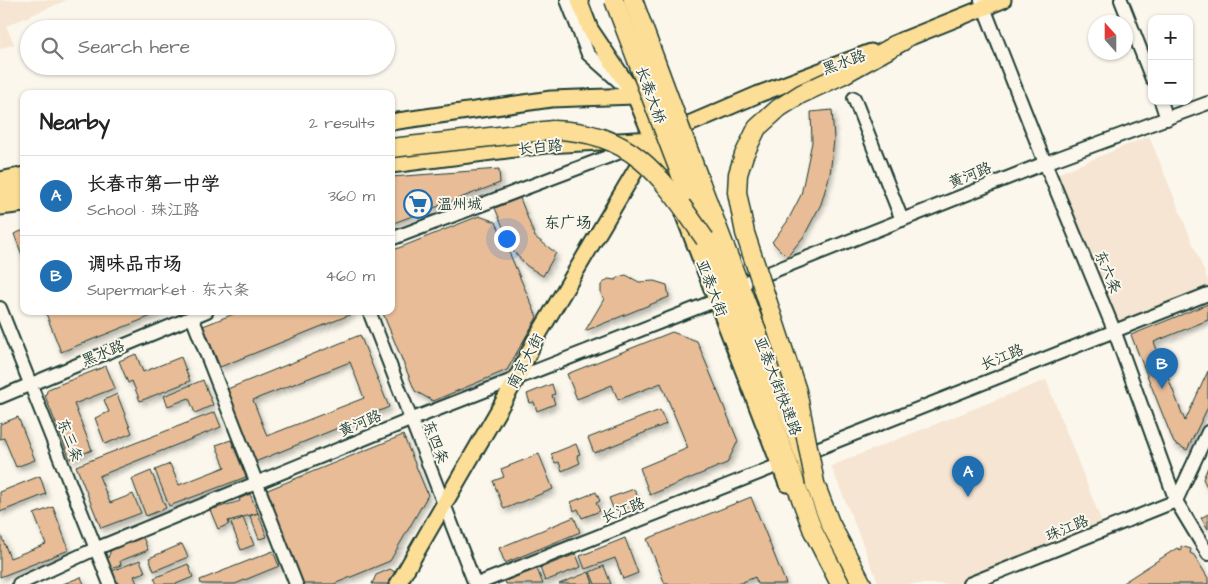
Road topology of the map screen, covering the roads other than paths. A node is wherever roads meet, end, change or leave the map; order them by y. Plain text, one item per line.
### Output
1 (567, 0) edge
2 (579, 0) edge
3 (614, 0) edge
4 (637, 0) edge
5 (1003, 0) edge
6 (1121, 0) edge
7 (983, 4) edge
8 (903, 41) junction
9 (1148, 69) edge
10 (635, 96) junction
11 (854, 98) dead end
12 (1208, 103) edge
13 (1162, 105) edge
14 (1167, 119) junction
15 (395, 121) edge
16 (686, 125) junction
17 (654, 139) junction
18 (395, 148) edge
19 (1045, 163) junction
20 (395, 164) edge
21 (20, 176) edge
22 (0, 180) edge
23 (694, 187) junction
24 (20, 192) edge
25 (0, 194) edge
26 (20, 204) edge
27 (0, 207) edge
28 (902, 220) junction
29 (395, 237) edge
30 (704, 239) junction
31 (746, 282) junction
32 (1208, 294) edge
33 (717, 300) junction
34 (0, 308) edge
35 (197, 315) edge
36 (371, 315) edge
37 (192, 317) junction
38 (1114, 330) junction
39 (517, 378) junction
40 (31, 383) junction
41 (0, 397) edge
42 (410, 420) junction
43 (1208, 432) edge
44 (809, 452) junction
45 (779, 465) junction
46 (815, 483) junction
47 (257, 484) junction
48 (1176, 501) junction
49 (443, 505) junction
50 (95, 548) junction
51 (1208, 554) edge
52 (19, 584) edge
53 (110, 584) edge
54 (296, 584) edge
55 (398, 584) edge
56 (476, 584) edge
57 (831, 584) edge
58 (840, 584) edge
59 (862, 584) edge
60 (867, 584) edge
61 (969, 584) edge

1 - 10 street
2 - 10 main road, 亚泰大街
3 - 23 highway, 长泰大桥, bridge
4 - 16 main road
4 - 23 highway, 长泰大桥, bridge
5 - 7 main road, 黑水路
6 - 9 street
7 - 8 main road, 黑水路
7 - 19 street, 东六条
8 - 16 main road, 黑水路
8 - 46 highway, bridge
10 - 15 main road
10 - 17 main road, 亚泰大街
11 - 28 street
12 - 14 street, 黄河路
13 - 14 street
14 - 19 street, 黄河路
16 - 17 main road, 长白路
16 - 31 main road
17 - 20 main road, 长白路
17 - 29 street
17 - 33 main road, 亚泰大街
17 - 39 main road, 南京大街
18 - 30 highway, bridge
19 - 28 street, 黄河路
19 - 38 street, 东六条
21 - 22 main road
23 - 30 highway, 亚泰大街快速路, bridge
23 - 46 highway, 亚泰大街快速路, bridge
24 - 25 highway
26 - 27 main road
28 - 31 street, 黄河路
30 - 58 highway, 亚泰大街快速路
31 - 44 main road
32 - 38 street, 长江路
33 - 39 street, 黄河路
33 - 45 main road, 亚泰大街
34 - 40 street, 东三条
35 - 37 street, 黑水路
36 - 42 street, 东四条
37 - 40 street, 黑水路
37 - 47 street
38 - 44 street, 长江路
38 - 48 street, 东六条
39 - 42 street, 黄河路
39 - 49 main road, 南京大街
40 - 41 street, 黑水路
40 - 50 street, 东三条
42 - 47 street, 黄河路
42 - 49 street, 东四条
43 - 48 street
44 - 60 main road
45 - 56 street, 长江路
45 - 57 main road, 亚泰大街
46 - 59 highway, 亚泰大街快速路
47 - 50 street, 黄河路
47 - 54 street
48 - 51 street, 东六条
48 - 61 street, 珠江路
49 - 55 main road, 南京大街
49 - 56 street, 东四条
50 - 52 street, 黄河路
50 - 53 street, 东三条

